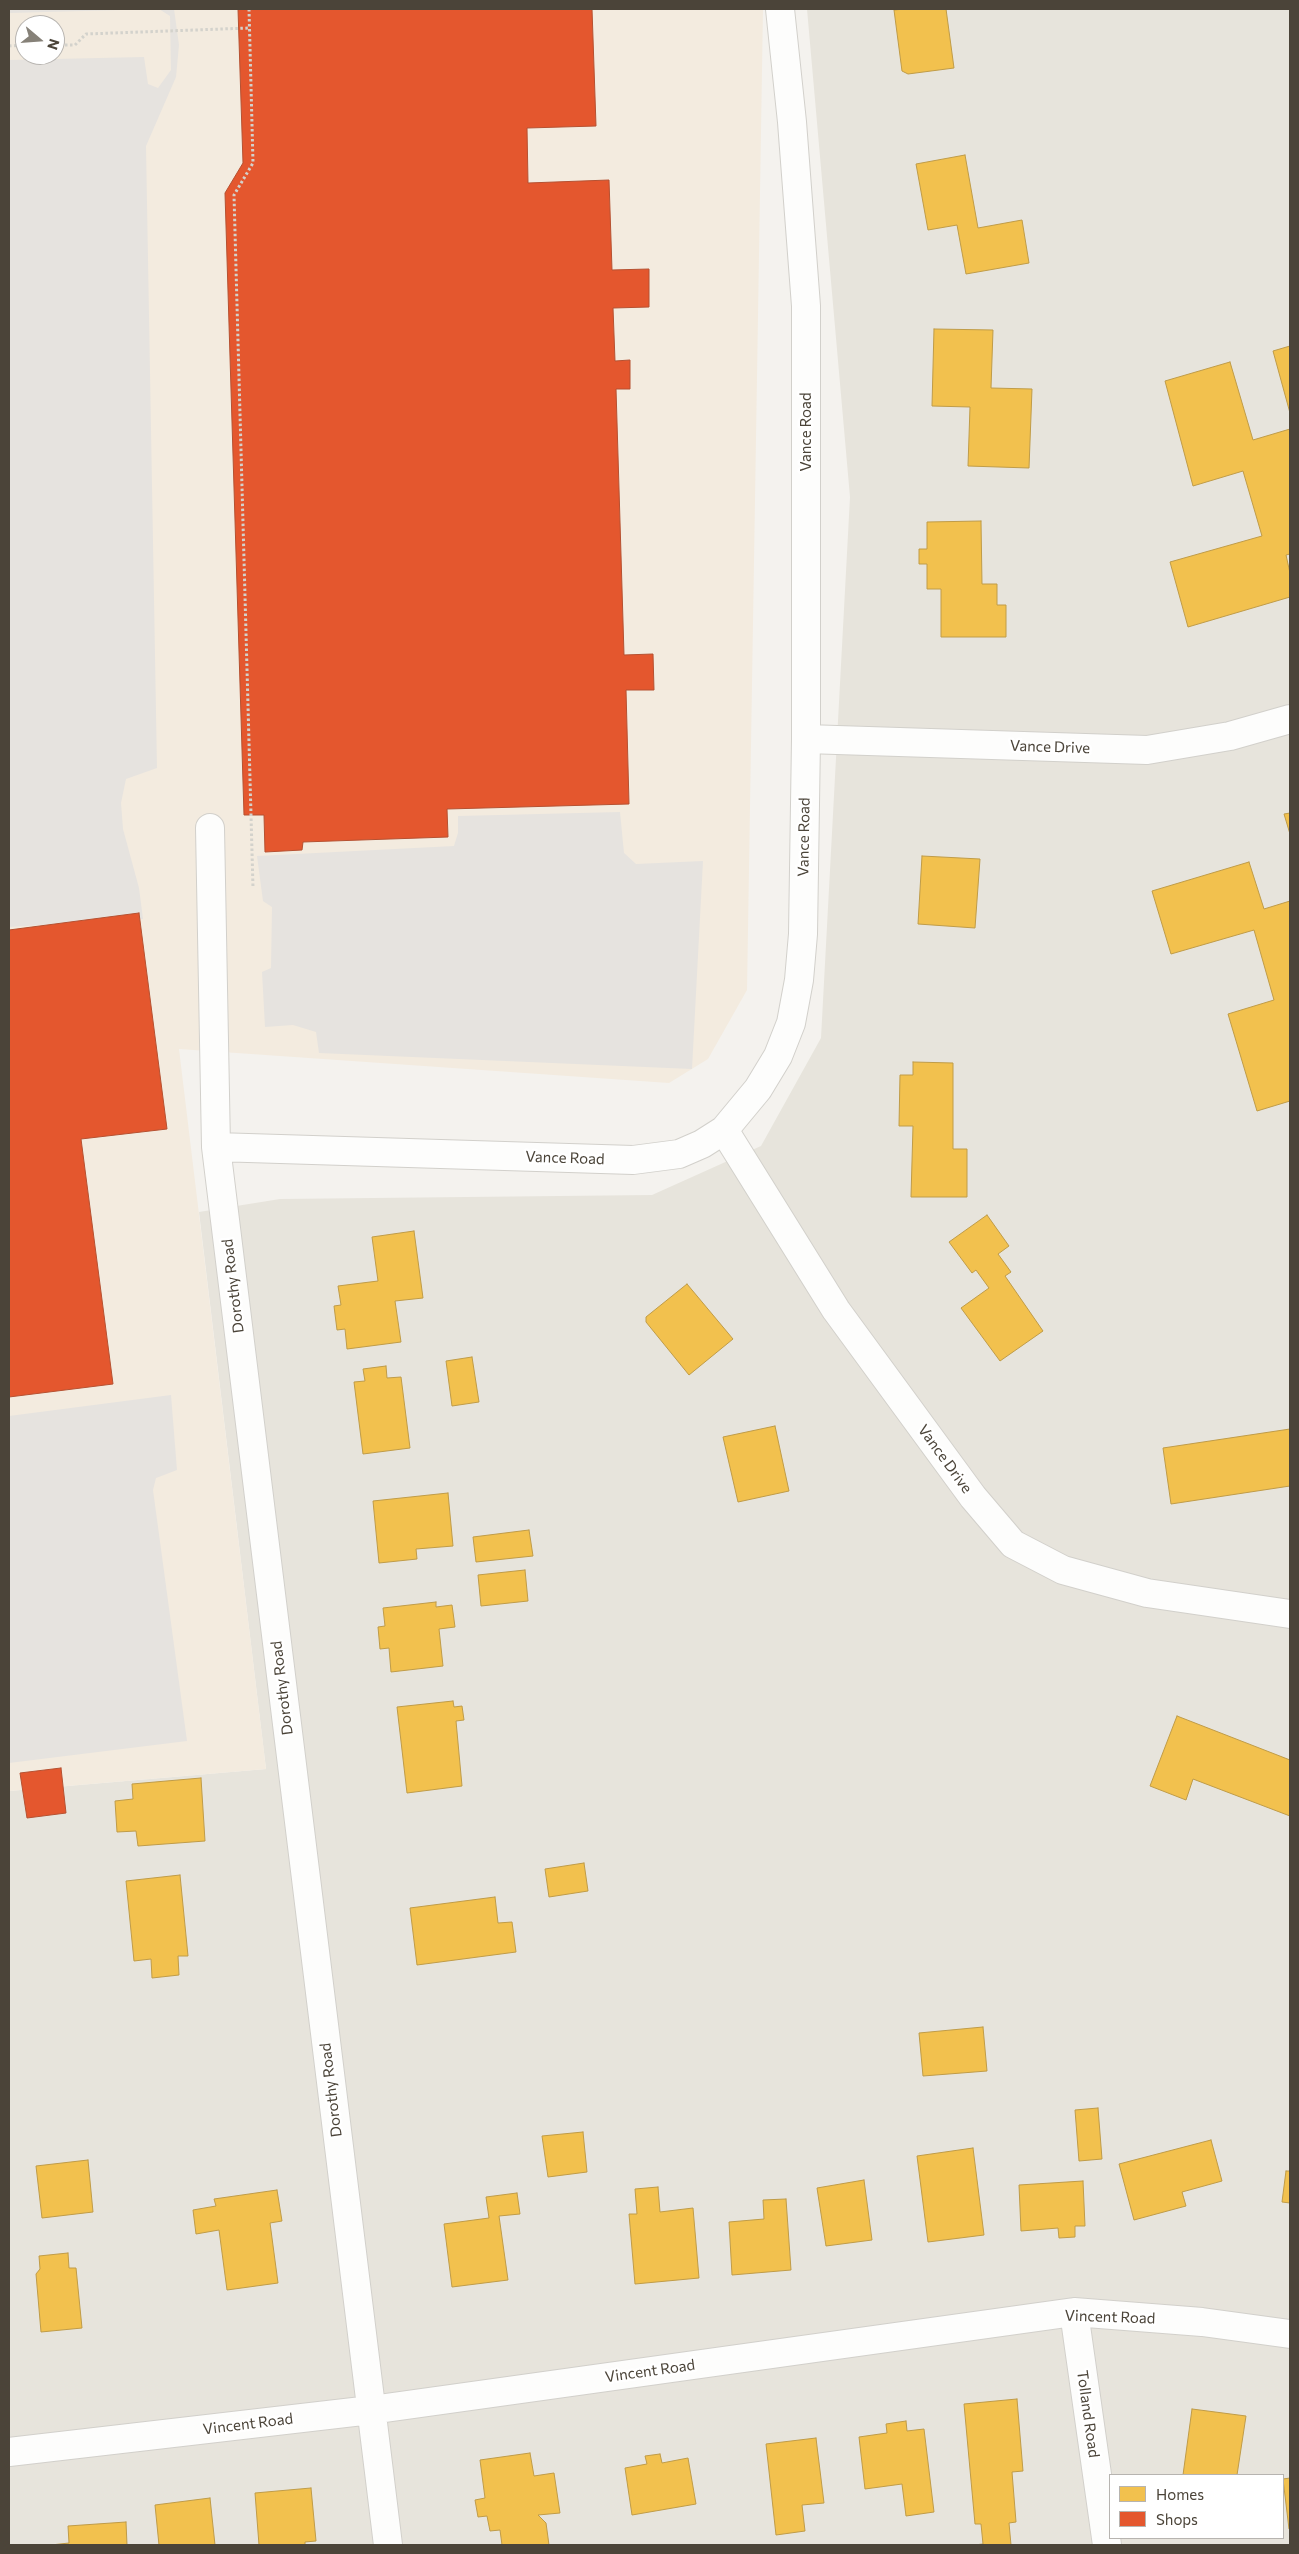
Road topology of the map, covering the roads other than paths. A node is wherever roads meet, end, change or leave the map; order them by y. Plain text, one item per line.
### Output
1 (780, 9) edge
2 (1290, 719) edge
3 (806, 739) junction
4 (210, 828) dead end
5 (724, 1130) junction
6 (216, 1147) junction
7 (1290, 1614) edge
8 (1074, 2312) junction
9 (1290, 2334) edge
10 (371, 2410) junction
11 (9, 2452) edge
12 (388, 2545) edge
13 (1107, 2545) edge

1 - 3 street, Vance Road
2 - 3 street, Vance Drive
3 - 5 street, Vance Road
4 - 6 street, Dorothy Road
5 - 6 street, Vance Road
5 - 7 street, Vance Drive
6 - 10 street, Dorothy Road
8 - 9 street, Vincent Road
8 - 10 street, Vincent Road
8 - 13 street, Tolland Road
10 - 11 street, Vincent Road
10 - 12 street, Dorothy Road

